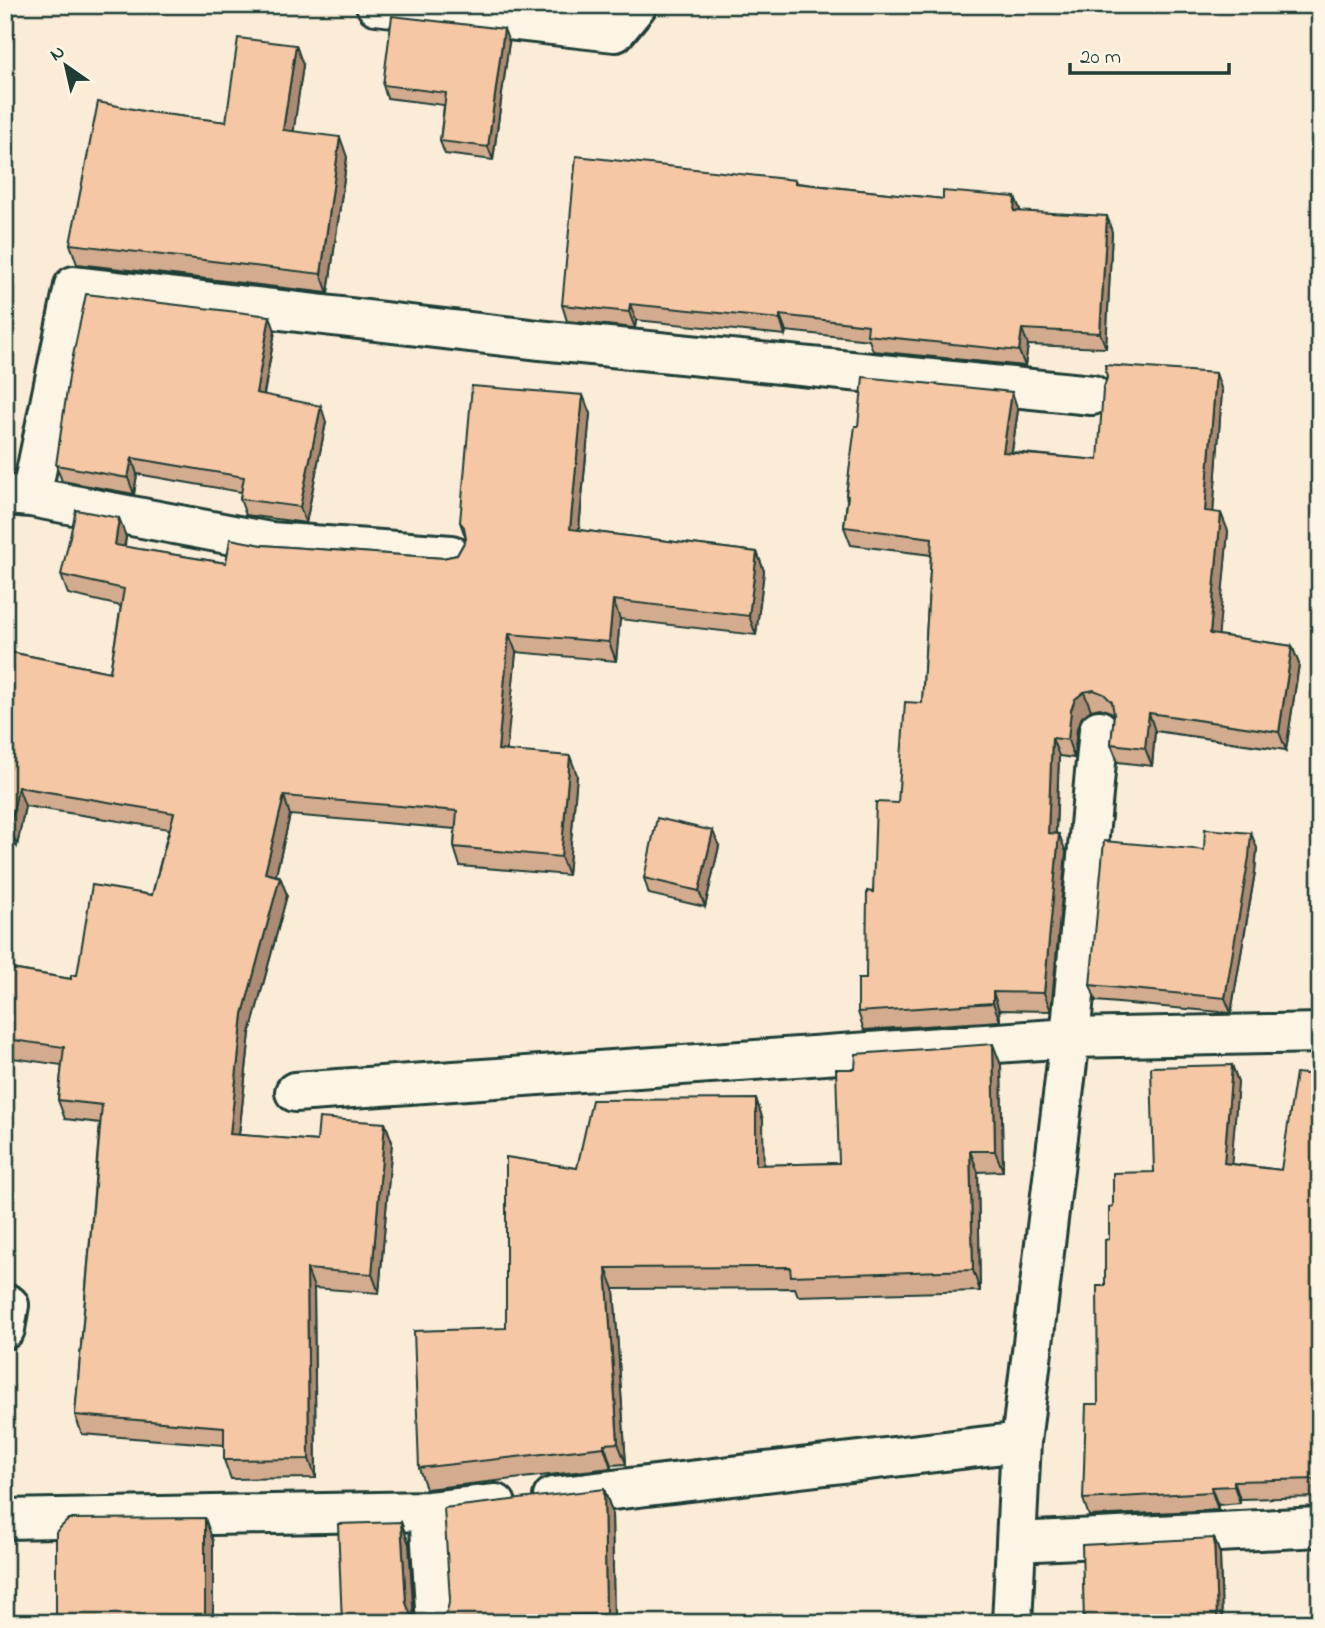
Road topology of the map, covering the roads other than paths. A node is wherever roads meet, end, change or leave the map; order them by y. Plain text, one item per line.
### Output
1 (376, 5) edge
2 (637, 5) edge
3 (1093, 395) dead end
4 (18, 496) edge
5 (451, 555) edge
6 (1099, 730) dead end
7 (1320, 1034) edge
8 (1070, 1038) junction
9 (295, 1092) dead end
10 (1021, 1442) junction
11 (429, 1511) junction
12 (5, 1519) edge
13 (1320, 1527) edge
14 (1016, 1542) junction
15 (436, 1623) edge
16 (1012, 1623) edge

1 - 2 street
3 - 4 street
4 - 5 street
6 - 8 street
7 - 8 street
8 - 9 street
8 - 10 street
10 - 11 street
10 - 14 street
11 - 12 street
11 - 15 street
13 - 14 street
14 - 16 street

